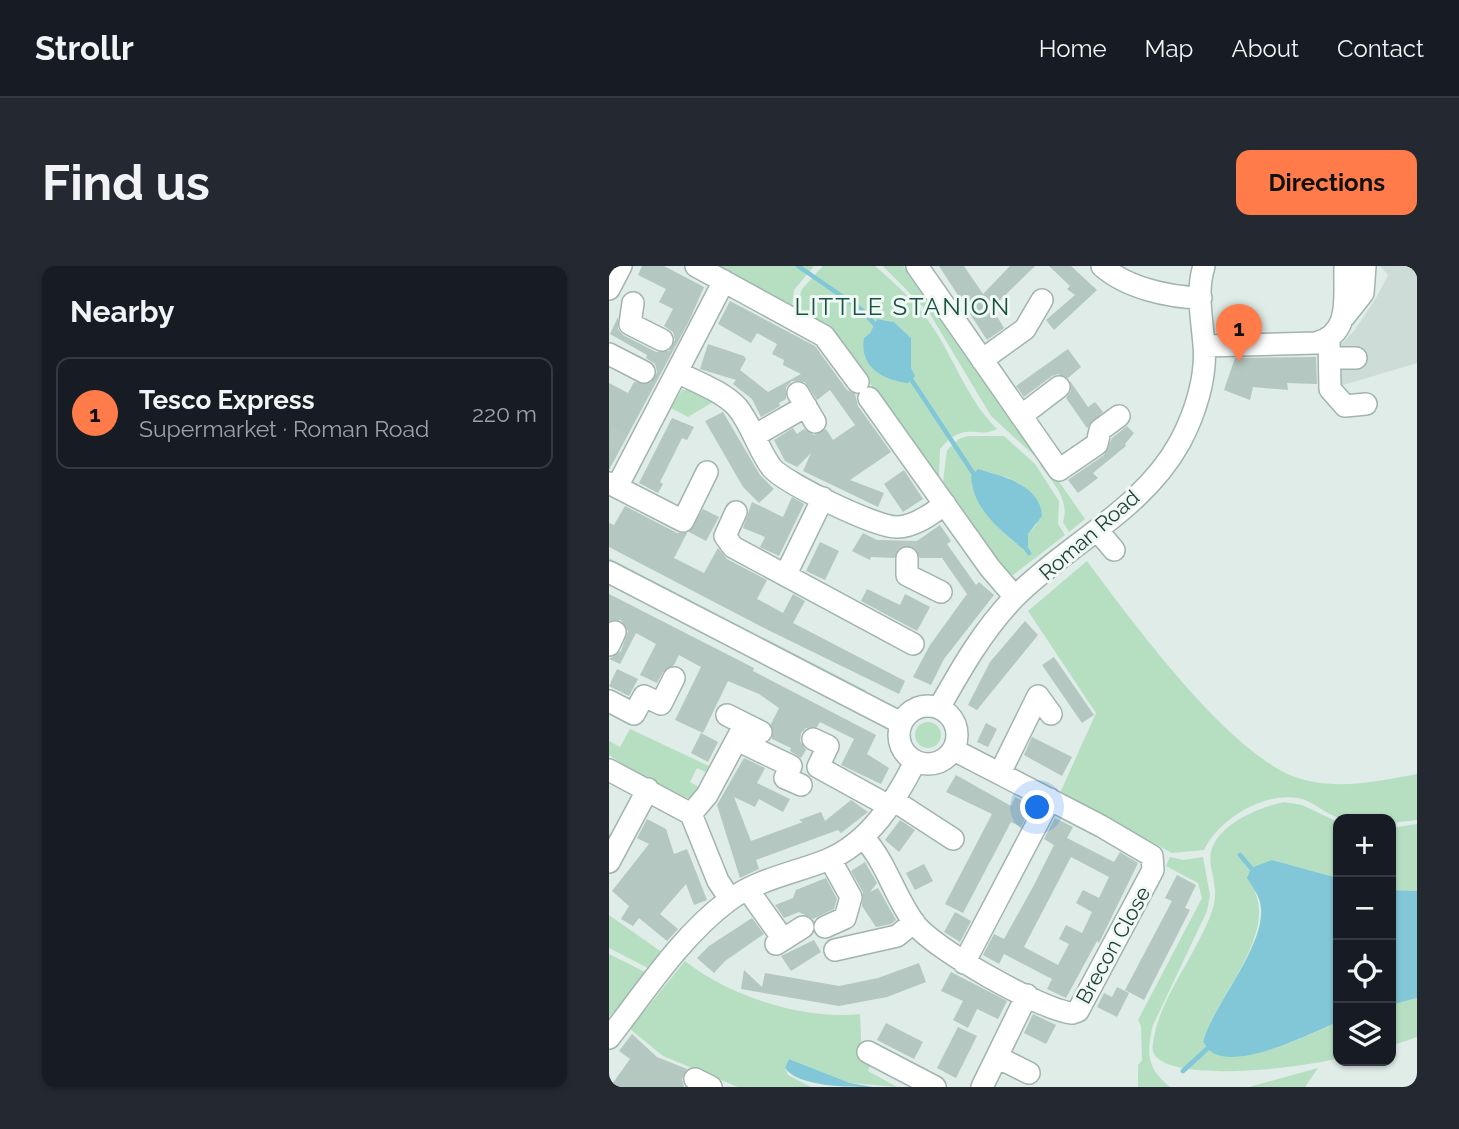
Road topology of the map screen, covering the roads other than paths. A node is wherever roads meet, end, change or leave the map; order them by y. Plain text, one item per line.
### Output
1 (621, 266) edge
2 (696, 266) edge
3 (917, 266) edge
4 (1102, 266) edge
5 (1204, 266) edge
6 (1345, 266) edge
7 (1365, 266) edge
8 (1144, 276) edge
9 (724, 281) junction
10 (609, 289) edge
11 (1201, 298) junction
12 (1042, 300) dead end
13 (633, 303) dead end
14 (1344, 317) junction
15 (1204, 346) junction
16 (674, 347) junction
17 (1329, 349) junction
18 (609, 354) edge
19 (1356, 358) dead end
20 (982, 360) junction
21 (662, 377) junction
22 (1059, 387) dead end
23 (1366, 404) dead end
24 (806, 407) dead end
25 (1021, 416) junction
26 (1119, 416) dead end
27 (754, 436) junction
28 (707, 472) dead end
29 (613, 485) edge
30 (823, 498) junction
31 (945, 504) junction
32 (736, 512) dead end
33 (1097, 530) junction
34 (907, 542) junction
35 (1114, 550) dead end
36 (609, 572) edge
37 (786, 574) junction
38 (941, 592) dead end
39 (1015, 597) junction
40 (913, 643) dead end
41 (674, 678) dead end
42 (939, 708) junction
43 (617, 709) edge
44 (1051, 714) dead end
45 (901, 723) junction
46 (813, 739) dead end
47 (954, 750) junction
48 (915, 762) junction
49 (609, 770) edge
50 (1000, 773) junction
51 (801, 785) dead end
52 (648, 789) junction
53 (1050, 799) junction
54 (891, 803) junction
55 (691, 814) junction
56 (863, 837) junction
57 (615, 838) edge
58 (953, 839) dead end
59 (829, 859) junction
60 (609, 862) edge
61 (739, 895) junction
62 (914, 922) junction
63 (803, 927) dead end
64 (825, 927) dead end
65 (835, 950) dead end
66 (964, 963) junction
67 (1027, 995) junction
68 (610, 1037) edge
69 (868, 1052) dead end
70 (997, 1057) junction
71 (1029, 1073) dead end
72 (935, 1087) edge
73 (982, 1087) edge

1 - 10 street
2 - 9 street
3 - 20 street
4 - 8 street
5 - 11 street, Roman Road
6 - 14 street
7 - 14 street
8 - 11 street
9 - 16 street
9 - 31 street
11 - 15 street, Roman Road
12 - 20 street
13 - 16 street
14 - 17 street
15 - 17 street
15 - 33 street, Roman Road
16 - 21 street
17 - 19 street
17 - 23 street
18 - 21 street
20 - 25 street
21 - 27 street
21 - 29 street
22 - 25 street
24 - 27 street
25 - 26 street
27 - 30 street
28 - 29 street
30 - 34 street
30 - 37 street
31 - 34 street
31 - 39 street
32 - 37 street
33 - 35 street
33 - 39 street, Roman Road
34 - 38 street
36 - 45 street
37 - 40 street
39 - 42 street, Roman Road
41 - 43 street
42 - 45 street
42 - 47 street
44 - 50 street
45 - 48 street
46 - 54 street
47 - 48 street
47 - 50 street, Brecon Close
48 - 54 street
49 - 52 street
50 - 53 street, Brecon Close
51 - 55 street
52 - 55 street
52 - 57 street
53 - 66 street
53 - 67 street, Brecon Close
54 - 56 street
54 - 58 street
55 - 61 street
56 - 59 street
56 - 62 street, Brecon Close
57 - 60 street
59 - 61 street
59 - 64 street
61 - 63 street
61 - 68 street
62 - 65 street
62 - 66 street, Brecon Close
66 - 67 street, Brecon Close
67 - 70 street
69 - 72 street
70 - 71 street
70 - 73 street

